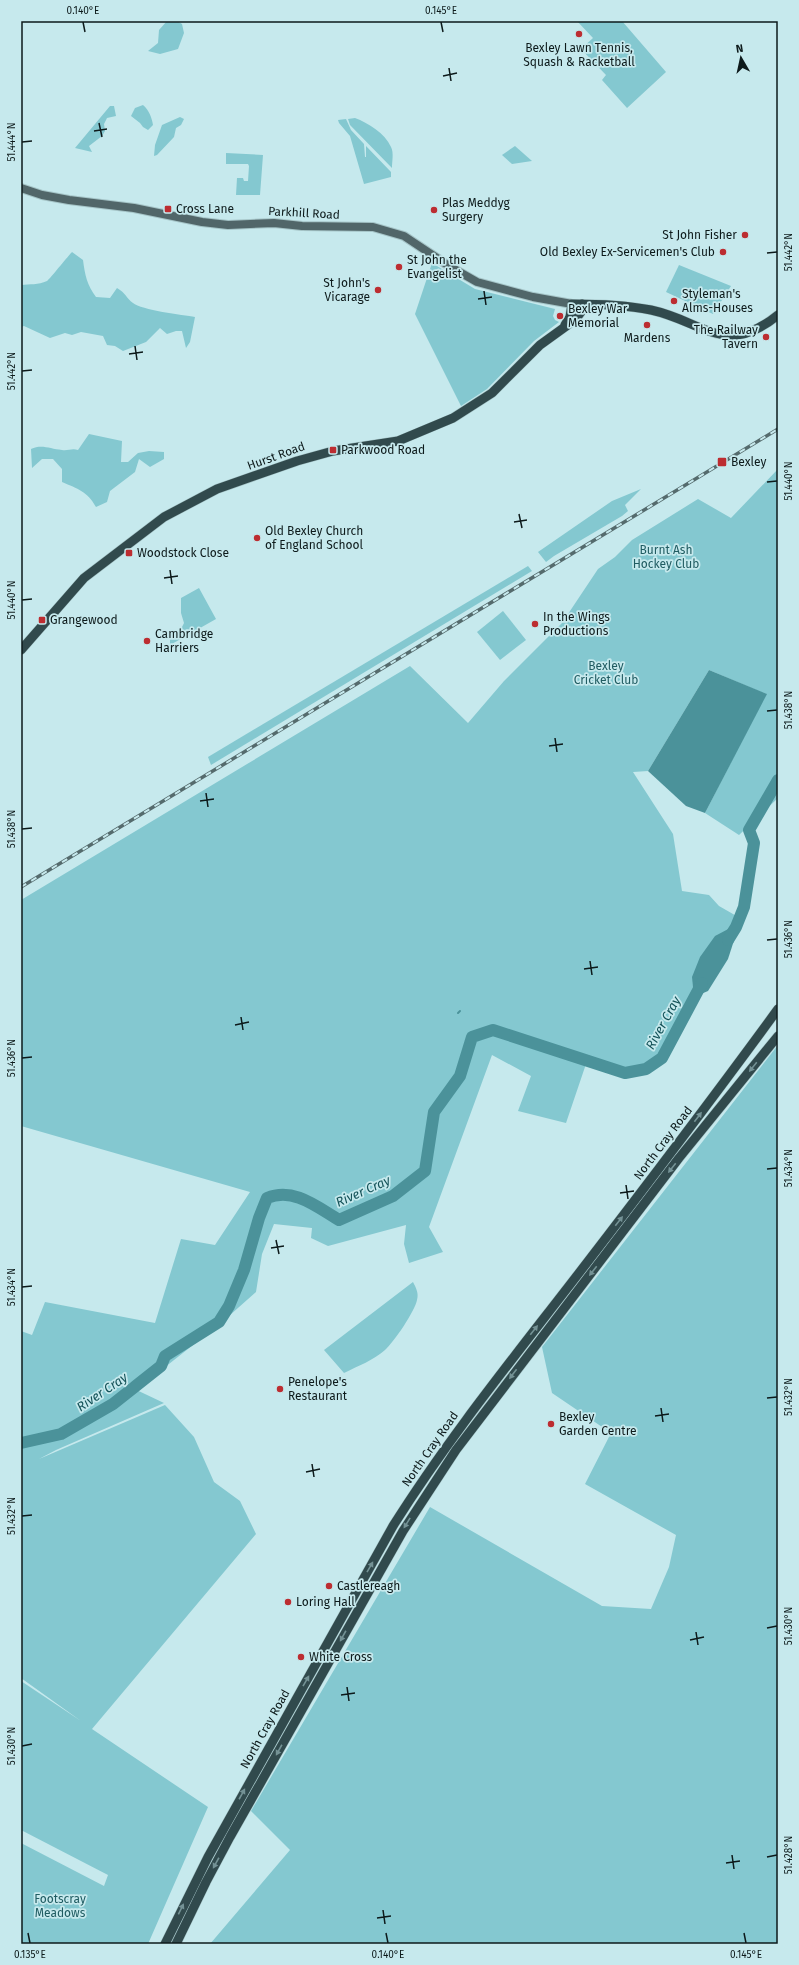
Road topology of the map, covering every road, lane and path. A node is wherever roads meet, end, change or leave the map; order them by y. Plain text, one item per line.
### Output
1 (21, 188) edge
2 (572, 304) junction
3 (582, 304) junction
4 (778, 316) edge
5 (562, 329) junction
6 (21, 650) edge
7 (778, 1009) edge
8 (778, 1036) edge
9 (165, 1944) edge
10 (176, 1944) edge

1 - 2 main road, Parkhill Road
2 - 3 main road
2 - 5 main road, Hurst Road
3 - 4 main road
3 - 5 main road, Hurst Road
5 - 6 main road, Hurst Road
9 -> 7 main road, North Cray Road
8 -> 10 main road, North Cray Road

